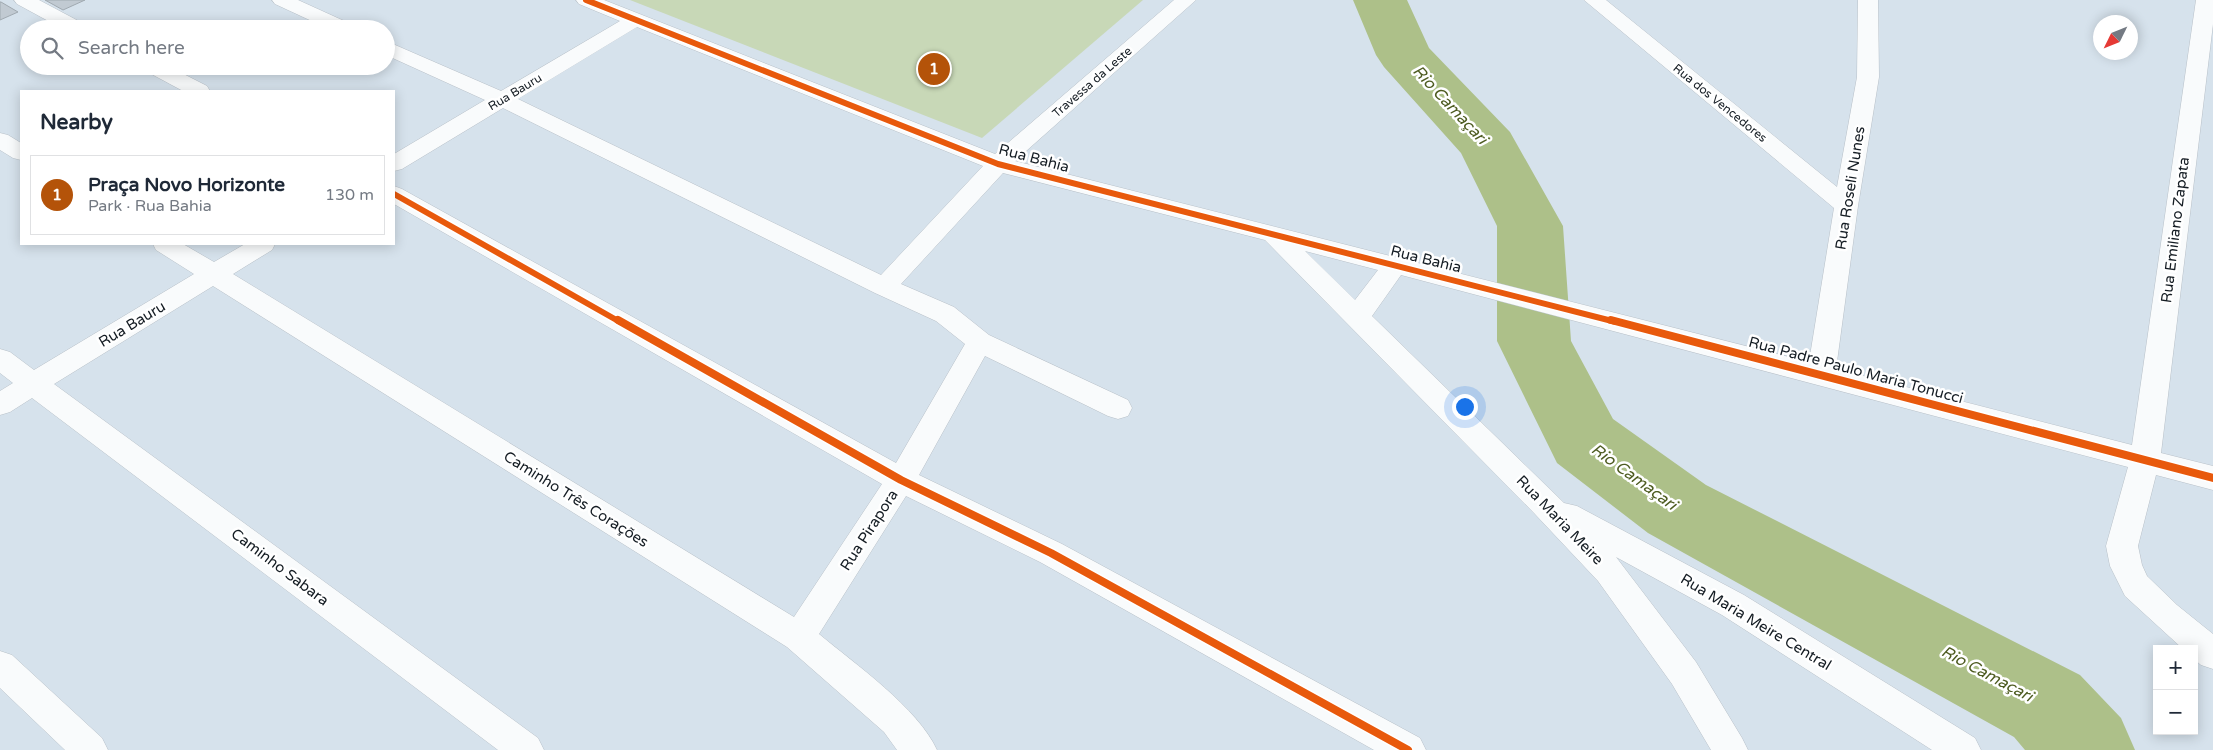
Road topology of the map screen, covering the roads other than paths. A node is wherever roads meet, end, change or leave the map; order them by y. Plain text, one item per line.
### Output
1 (24, 0) edge
2 (282, 0) edge
3 (586, 0) edge
4 (1186, 0) edge
5 (1594, 0) edge
6 (1868, 0) edge
7 (2206, 0) edge
8 (62, 20) edge
9 (326, 20) edge
10 (635, 20) junction
11 (395, 51) edge
12 (168, 75) edge
13 (197, 90) edge
14 (2203, 99) edge
15 (503, 100) junction
16 (0, 140) edge
17 (20, 152) edge
18 (395, 163) edge
19 (998, 164) junction
20 (395, 195) edge
21 (1846, 206) junction
22 (1274, 235) junction
23 (167, 245) edge
24 (261, 245) edge
25 (1394, 266) junction
26 (213, 274) junction
27 (884, 287) junction
28 (1491, 290) joint
29 (1357, 317) junction
30 (980, 342) junction
31 (0, 359) edge
32 (1821, 376) junction
33 (33, 384) junction
34 (0, 404) edge
35 (1118, 408) dead end
36 (2145, 460) junction
37 (2213, 478) edge
38 (901, 480) junction
39 (1545, 504) junction
40 (799, 637) junction
41 (2213, 654) edge
42 (0, 666) edge
43 (90, 750) edge
44 (526, 750) edge
45 (919, 750) edge
46 (1408, 750) edge
47 (1730, 750) edge
48 (1963, 750) edge

1 - 8 street
2 - 9 street
3 - 10 street, Rua Bahia
4 - 19 street, Travessa da Leste
5 - 21 street, Rua dos Vencedores
6 - 21 street, Rua Roseli Nunes
7 - 14 street, Rua Emiliano Zapata
10 - 15 street, Rua Bauru
10 - 19 street, Rua Bahia
11 - 15 street
12 - 13 street
14 - 36 street, Rua Emiliano Zapata
15 - 18 street, Rua Bauru
15 - 27 street
16 - 17 street
19 - 22 street, Rua Bahia
19 - 27 street, Travessa da Leste
20 - 38 street
21 - 32 street, Rua Roseli Nunes
22 - 25 street, Rua Bahia
22 - 29 street, Rua Maria Meire
23 - 26 street, Caminho Três Corações
24 - 26 street, Rua Bauru
25 - 28 street, Rua Bahia
25 - 29 street
26 - 33 street, Rua Bauru
26 - 40 street, Caminho Três Corações
27 - 30 street
28 - 32 street, Rua Padre Paulo Maria Tonucci
29 - 39 street, Rua Maria Meire
30 - 35 street
30 - 38 street, Rua Pirapora
31 - 33 street, Caminho Sabara
32 - 36 street, Rua Padre Paulo Maria Tonucci
33 - 34 street, Rua Bauru
33 - 44 street, Caminho Sabara
36 - 37 street, Rua Padre Paulo Maria Tonucci
36 - 41 street, Rua Emiliano Zapata
38 - 40 street, Rua Pirapora
38 - 46 street
39 - 47 street, Rua Maria Meire
39 - 48 street, Rua Maria Meire Central
40 - 45 street, Caminho Três Corações
42 - 43 street

